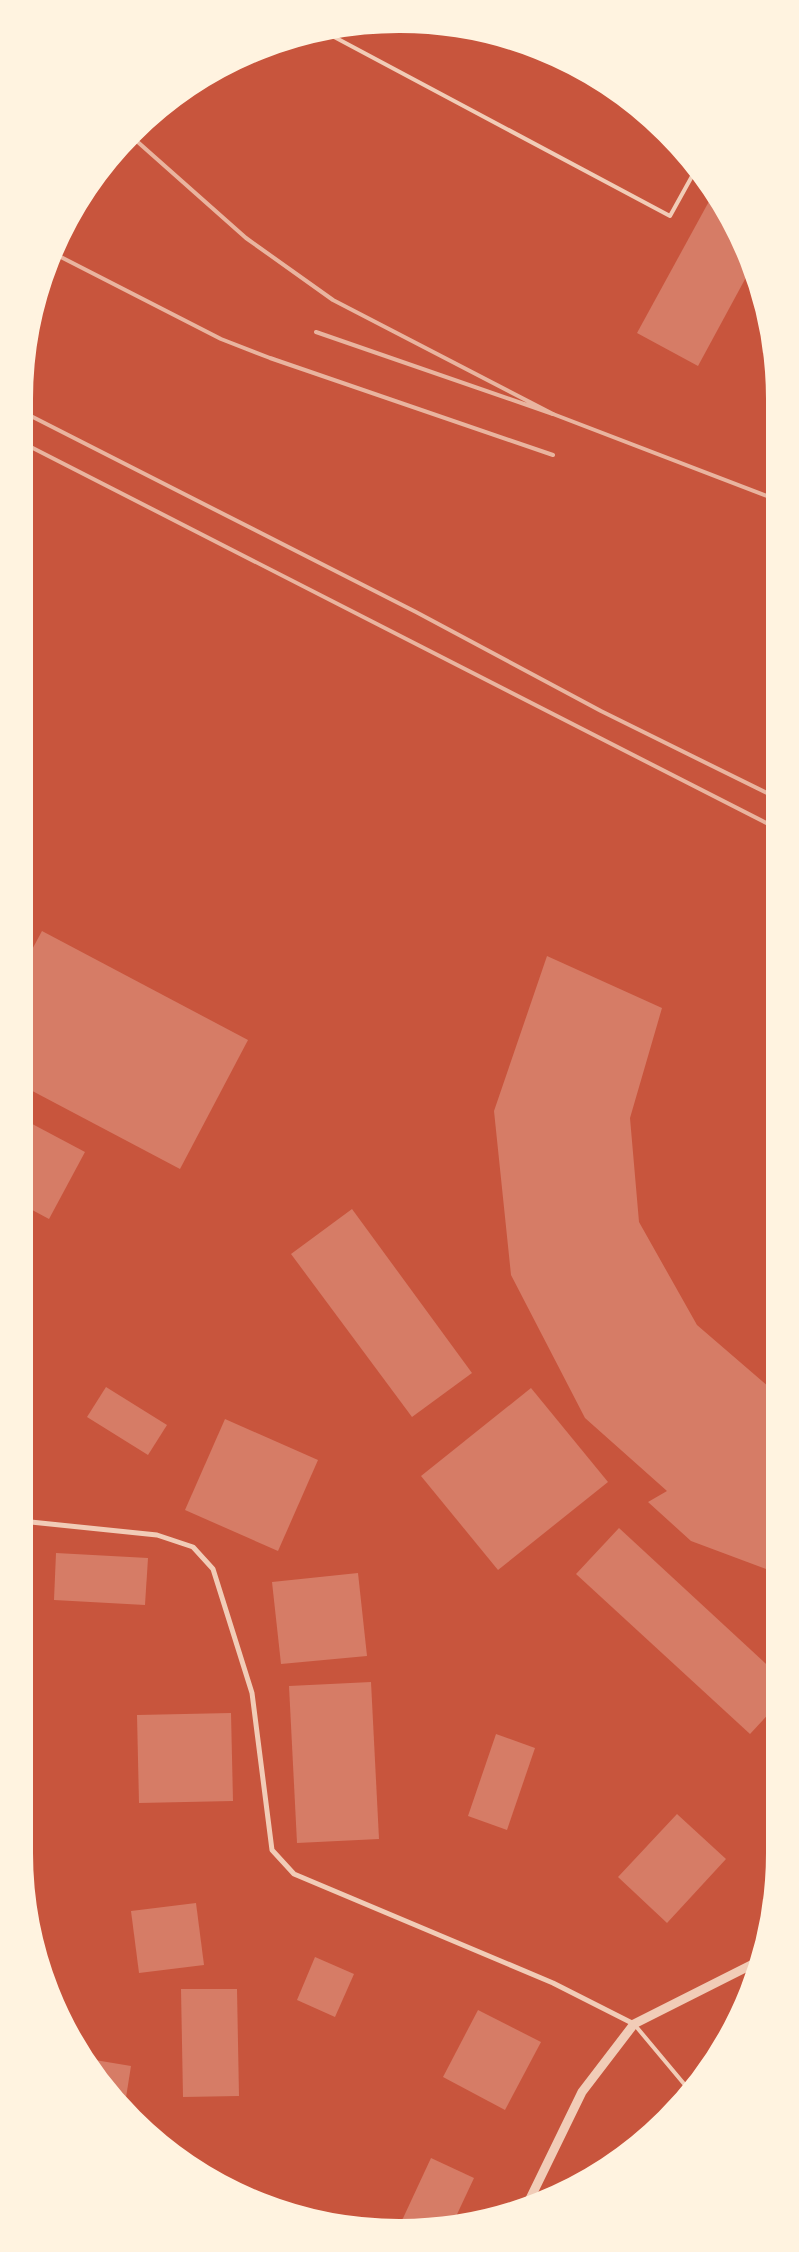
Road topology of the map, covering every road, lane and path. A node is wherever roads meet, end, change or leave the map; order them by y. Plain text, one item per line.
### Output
1 (332, 36) edge
2 (693, 174) edge
3 (30, 1522) edge
4 (751, 1965) edge
5 (634, 2024) junction
6 (685, 2086) edge
7 (531, 2198) edge

1 - 2 lane
3 - 5 street
4 - 5 street
5 - 6 lane
5 - 7 street

